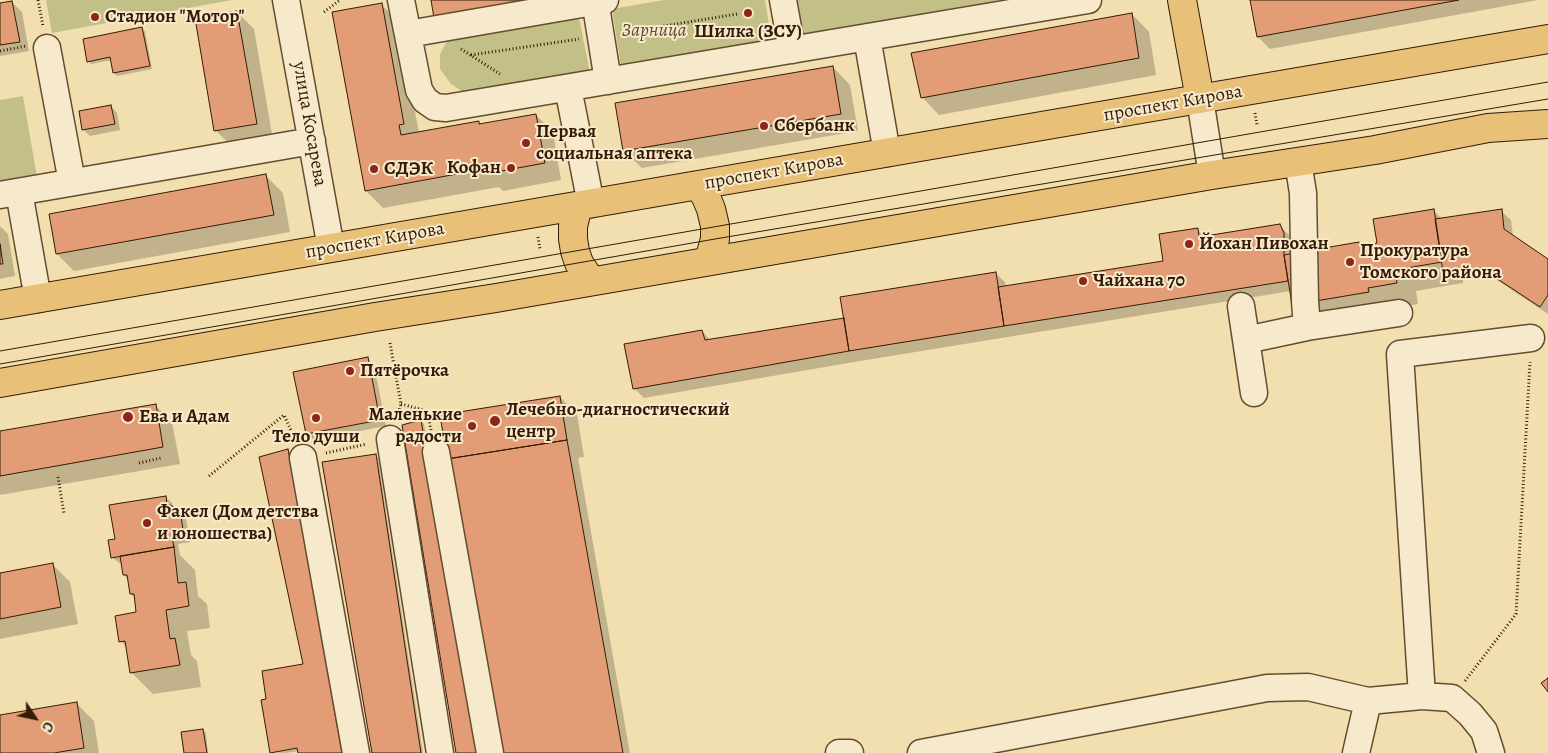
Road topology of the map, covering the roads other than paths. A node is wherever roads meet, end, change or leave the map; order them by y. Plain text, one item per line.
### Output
1 (286, 0) edge
2 (402, 0) edge
3 (783, 0) edge
4 (1088, 0) edge
5 (1182, 0) edge
6 (598, 1) edge
7 (420, 32) junction
8 (867, 37) junction
9 (1548, 39) edge
10 (47, 48) dead end
11 (792, 50) junction
12 (608, 81) junction
13 (568, 88) junction
14 (1200, 100) junction
15 (1548, 124) edge
16 (312, 141) junction
17 (887, 153) junction
18 (1298, 162) junction
19 (1212, 175) junction
20 (72, 182) junction
21 (698, 185) junction
22 (10, 193) edge
23 (584, 205) junction
24 (331, 248) junction
25 (709, 261) junction
26 (591, 281) junction
27 (38, 298) junction
28 (0, 305) edge
29 (1241, 306) dead end
30 (1399, 312) dead end
31 (1307, 327) junction
32 (1531, 338) road end
33 (1246, 340) junction
34 (0, 383) edge
35 (1254, 392) dead end
36 (390, 439) road end
37 (436, 452) road end
38 (303, 458) road end
39 (1422, 696) junction
40 (1368, 701) junction
41 (356, 753) edge
42 (440, 753) edge
43 (490, 753) edge
44 (839, 753) edge
45 (850, 753) edge
46 (921, 753) edge
47 (1356, 753) edge
48 (1491, 753) edge

1 - 16 street, улица Косарева
2 - 7 street
3 - 11 street
4 - 8 street
5 - 14 main road
6 - 7 street
6 - 12 street
7 - 13 street
8 - 11 street
8 - 17 street
9 - 14 main road, проспект Кирова
10 - 20 street
11 - 12 street
12 - 13 street
13 - 23 street
14 - 17 main road, проспект Кирова
14 - 19 street
15 - 18 main road
16 - 20 street
16 - 24 street, улица Косарева
17 - 21 main road, проспект Кирова
18 - 19 main road
18 - 31 street
19 - 25 main road
20 - 22 street
21 - 23 main road, проспект Кирова
21 - 25 main road
22 - 27 street
23 - 24 main road, проспект Кирова
23 - 26 main road
24 - 27 main road, проспект Кирова
25 - 26 main road
26 - 34 main road
27 - 28 main road, проспект Кирова
29 - 33 street
30 - 31 street
31 - 33 street
32 - 39 street
33 - 35 street
36 - 42 street
37 - 43 street
38 - 41 street
39 - 40 street
39 - 48 street
40 - 46 street
40 - 47 street
44 - 45 street

